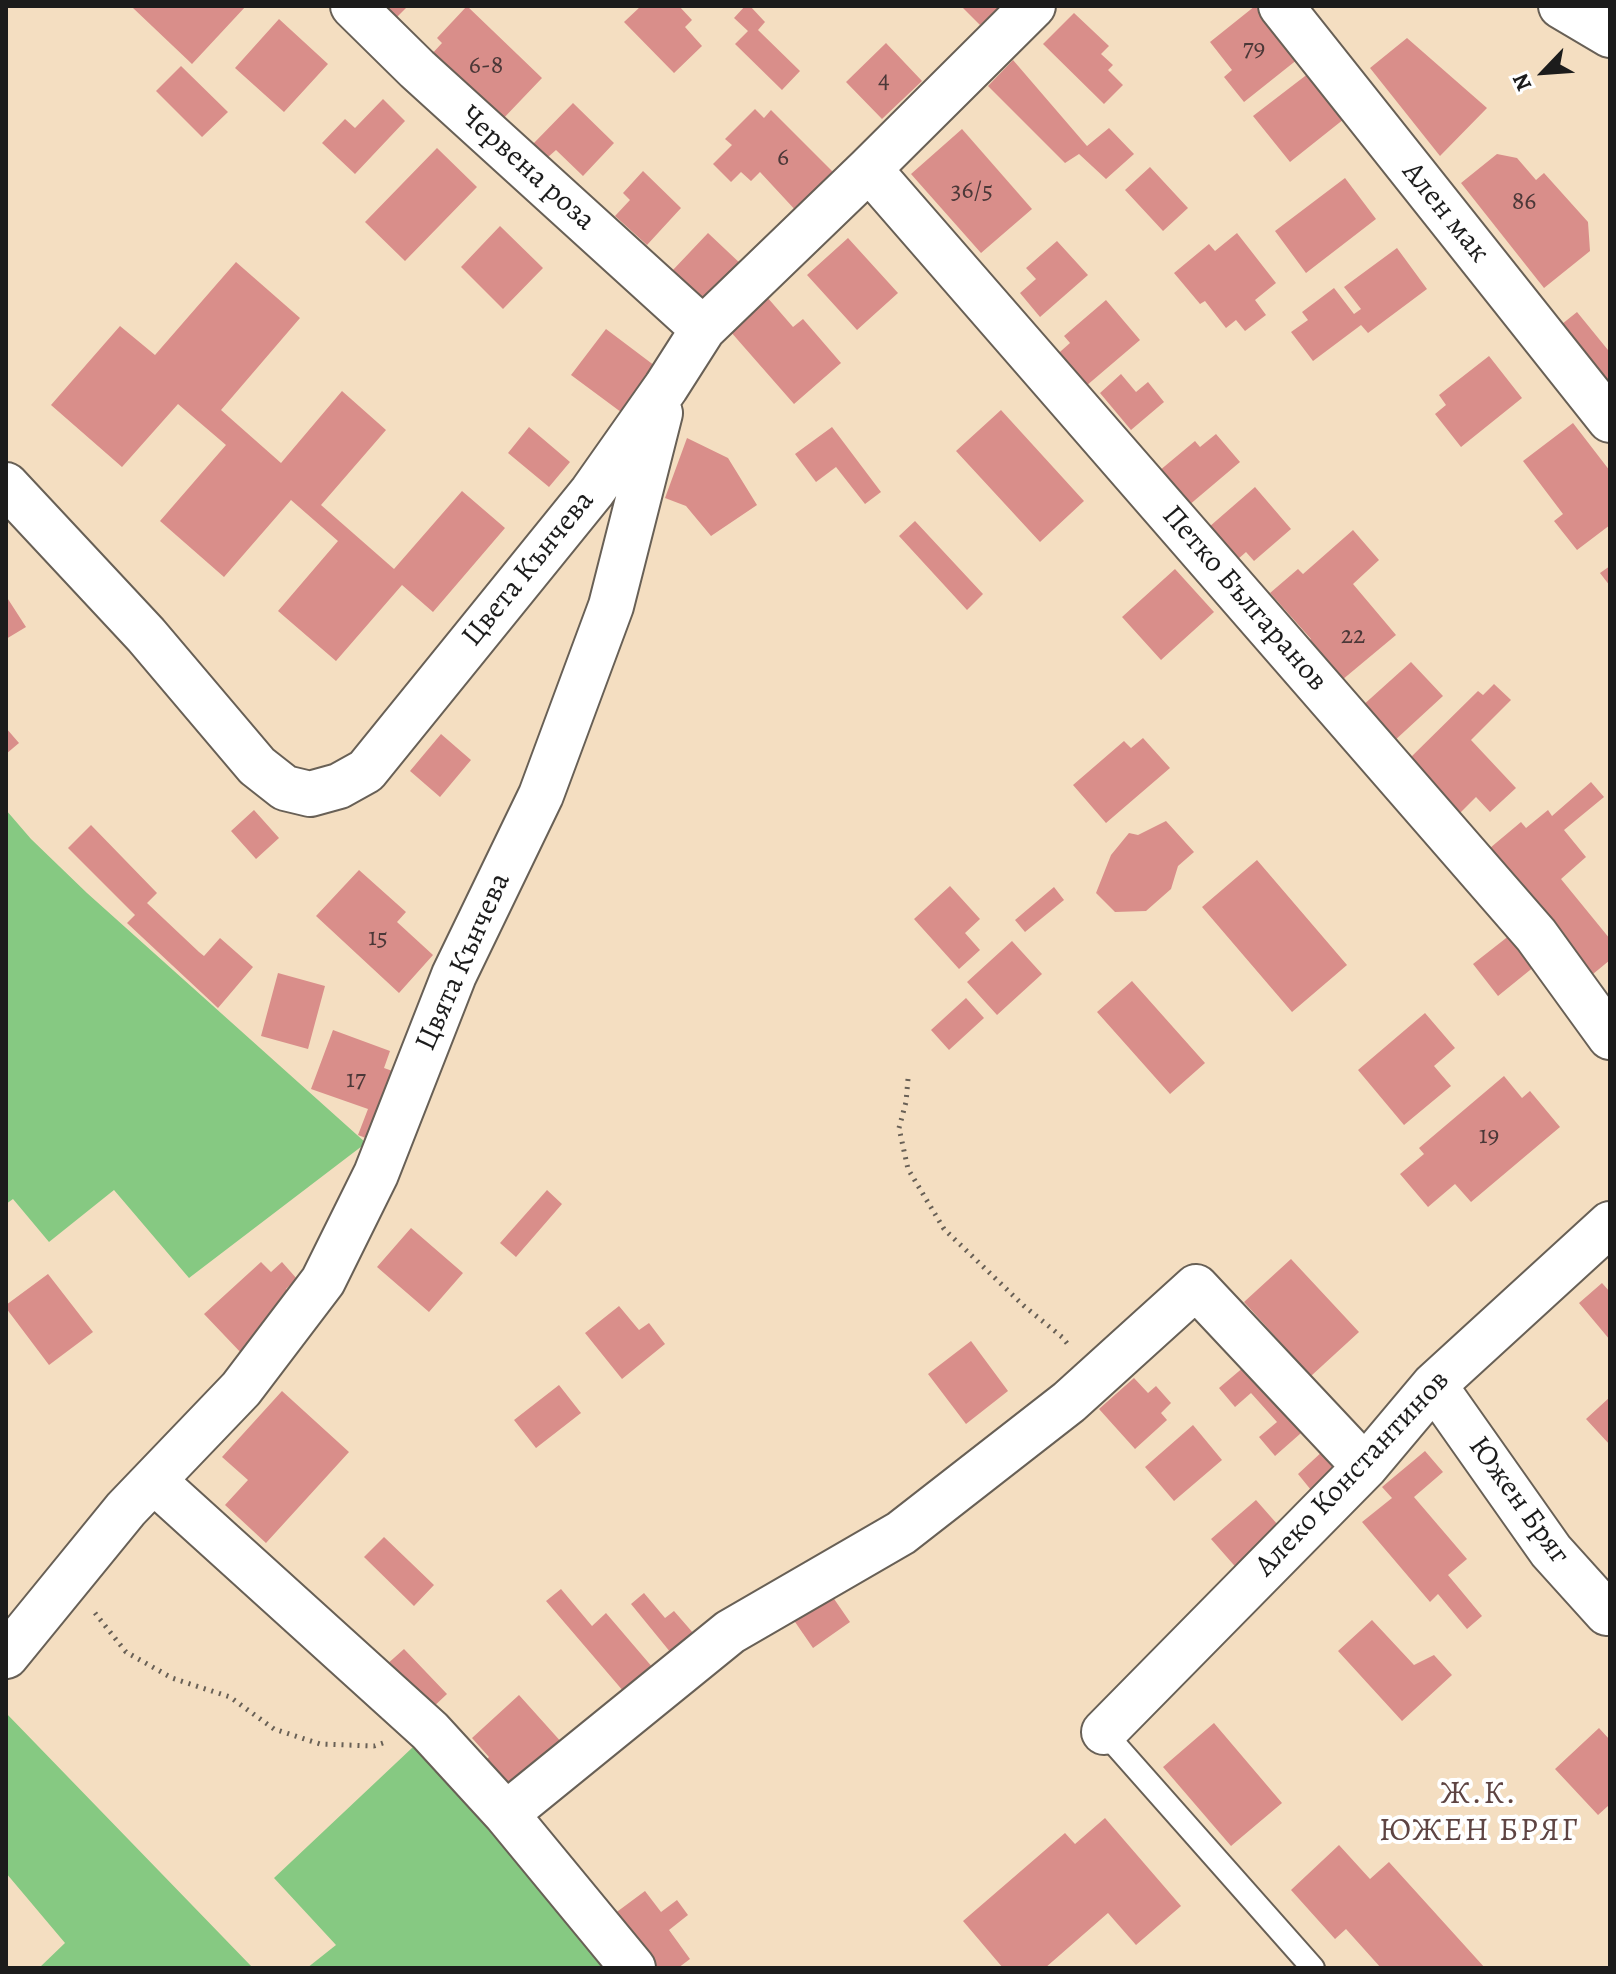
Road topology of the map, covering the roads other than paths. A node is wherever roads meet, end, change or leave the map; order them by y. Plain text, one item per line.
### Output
1 (353, 6) edge
2 (1033, 6) edge
3 (1281, 6) edge
4 (1561, 6) edge
5 (1610, 35) edge
6 (869, 169) junction
7 (703, 329) junction
8 (666, 387) junction
9 (1610, 420) edge
10 (6, 485) edge
11 (1610, 1037) edge
12 (1610, 1224) edge
13 (1434, 1385) junction
14 (1365, 1467) junction
15 (154, 1481) junction
16 (1607, 1613) dead end
17 (6, 1656) edge
18 (1104, 1732) joint
19 (506, 1814) junction
20 (633, 1968) edge
21 (1313, 1968) edge

1 - 7 street, Червена роза
2 - 6 street, Цвета Кънчева
3 - 9 street, Ален мак
4 - 5 street
6 - 7 street, Цвета Кънчева
6 - 11 street, Петко Българанов
7 - 8 street, Цвета Кънчева
8 - 10 street, Цвета Кънчева
8 - 15 street, Цвята Кънчева
12 - 13 street, Алеко Константинов
13 - 14 street, Алеко Константинов
13 - 16 street, Южен Бряг
14 - 18 street, Алеко Константинов
14 - 19 street
15 - 17 street
15 - 19 street
18 - 21 lane
19 - 20 street

